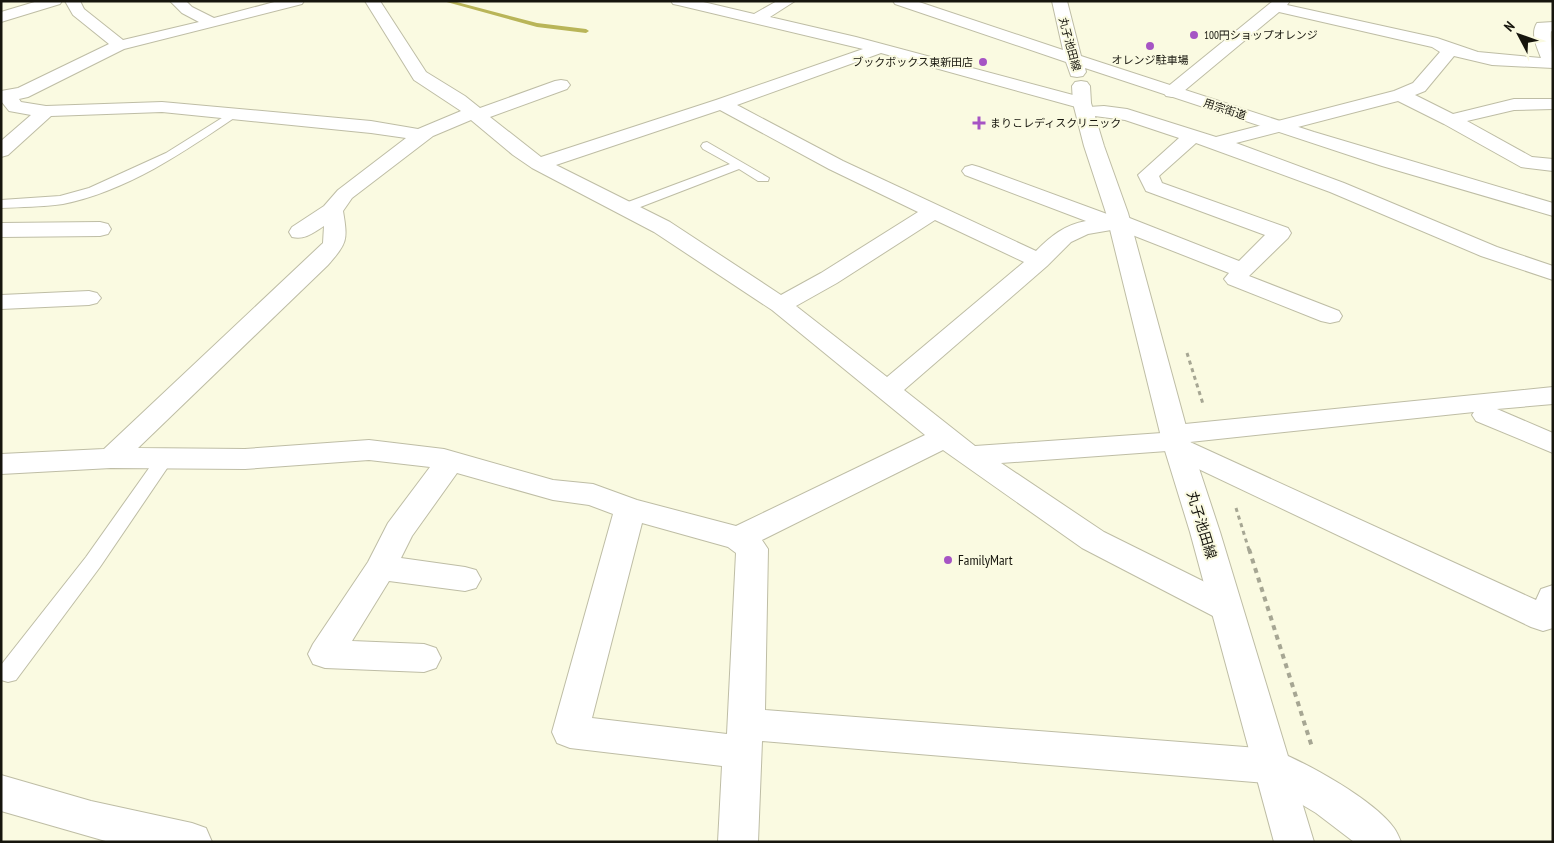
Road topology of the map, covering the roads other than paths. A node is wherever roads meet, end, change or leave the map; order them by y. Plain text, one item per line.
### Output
1 (54, 1) edge
2 (72, 1) edge
3 (177, 1) edge
4 (297, 1) edge
5 (372, 1) edge
6 (678, 1) edge
7 (788, 1) edge
8 (900, 1) edge
9 (1059, 1) edge
10 (1280, 4) edge
11 (2, 16) edge
12 (756, 19) junction
13 (213, 23) junction
14 (1553, 27) edge
15 (120, 45) junction
16 (880, 48) junction
17 (1447, 49) junction
18 (1073, 59) junction
19 (1551, 62) edge
20 (561, 86) dead end
21 (1172, 92) junction
22 (1544, 93) edge
23 (1400, 95) junction
24 (5, 96) edge
25 (1086, 100) junction
26 (722, 104) junction
27 (46, 111) junction
28 (233, 114) junction
29 (475, 114) junction
30 (1451, 120) junction
31 (1279, 126) junction
32 (421, 135) junction
33 (1192, 136) junction
34 (1215, 143) junction
35 (707, 146) dead end
36 (1, 151) edge
37 (539, 164) junction
38 (739, 165) junction
39 (1553, 165) edge
40 (972, 171) dead end
41 (763, 178) dead end
42 (1, 204) edge
43 (625, 208) junction
44 (1553, 210) edge
45 (332, 211) junction
46 (933, 212) junction
47 (1117, 215) junction
48 (1, 230) edge
49 (100, 230) dead end
50 (300, 232) dead end
51 (1039, 261) junction
52 (1242, 270) junction
53 (1553, 273) edge
54 (90, 298) dead end
55 (1, 302) edge
56 (780, 305) junction
57 (1330, 316) dead end
58 (887, 391) junction
59 (1553, 395) edge
60 (1486, 415) dead end
61 (945, 436) junction
62 (1177, 441) junction
63 (1553, 444) edge
64 (969, 456) junction
65 (111, 458) junction
66 (165, 458) junction
67 (450, 461) junction
68 (2, 465) edge
69 (630, 509) junction
70 (738, 538) junction
71 (381, 568) junction
72 (465, 579) dead end
73 (1553, 598) edge
74 (1225, 607) junction
75 (424, 658) dead end
76 (8, 673) dead end
77 (745, 738) junction
78 (1271, 766) junction
79 (1, 793) edge
80 (192, 842) edge
81 (738, 842) edge
82 (1294, 842) edge
83 (1382, 842) edge

1 - 11 street
2 - 15 street
3 - 13 street
4 - 13 street
5 - 29 street
6 - 12 street
7 - 12 street
8 - 18 street, 用宗街道
9 - 18 street, 丸子池田線
10 - 17 street
10 - 21 street
12 - 16 street
13 - 15 street
14 - 19 street
15 - 24 street
16 - 25 street
16 - 26 street
17 - 19 street
17 - 23 street
18 - 21 street, 用宗街道
18 - 25 street, 丸子池田線
19 - 22 street
20 - 29 street
21 - 31 street, 用宗街道
22 - 30 street
23 - 30 street
23 - 31 street
24 - 27 street
25 - 33 street
25 - 47 street, 丸子池田線
26 - 37 street
26 - 46 street
27 - 28 street
27 - 36 street
28 - 32 street
28 - 42 lane
29 - 32 street
29 - 37 street
30 - 39 street
31 - 34 street
31 - 44 street, 用宗街道
32 - 45 street
33 - 34 street
33 - 52 street
34 - 53 street
35 - 38 lane
37 - 43 street
38 - 41 lane
38 - 43 lane
40 - 47 street
43 - 56 street
45 - 50 street
45 - 65 street
46 - 51 street
46 - 56 street
47 - 51 street
47 - 52 street
47 - 62 street, 丸子池田線
48 - 49 street
51 - 58 street
52 - 57 street
54 - 55 street
56 - 58 street
58 - 61 street
59 - 62 street
60 - 63 street
61 - 64 street
61 - 70 street
62 - 64 street
62 - 73 street
62 - 74 street, 丸子池田線
64 - 74 street
65 - 66 street
65 - 68 street
66 - 67 street
66 - 76 lane
67 - 69 street
67 - 71 street
69 - 70 street
69 - 77 street
70 - 77 street
71 - 72 street
71 - 75 street
74 - 78 street, 丸子池田線
77 - 78 street
77 - 81 street
78 - 82 street, 丸子池田線
78 - 83 street
79 - 80 street

